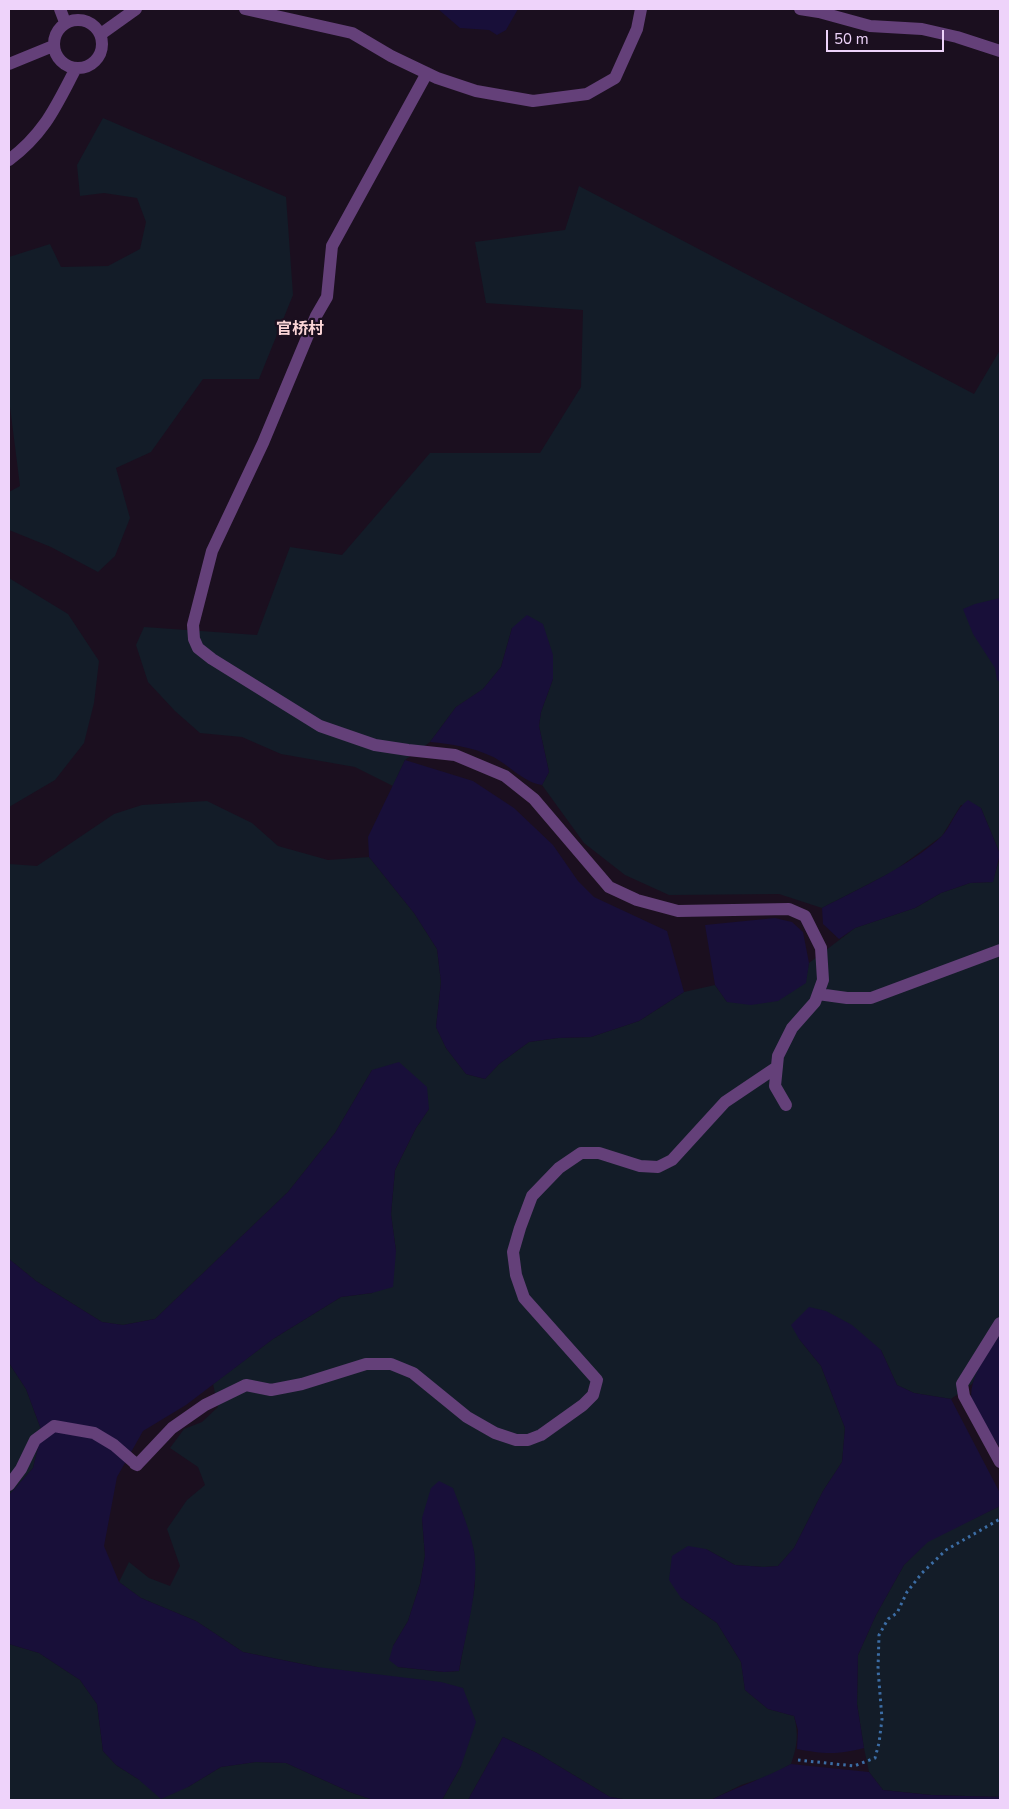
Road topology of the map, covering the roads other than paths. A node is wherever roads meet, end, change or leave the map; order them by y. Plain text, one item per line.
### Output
1 (60, 9) edge
2 (136, 9) edge
3 (245, 9) edge
4 (641, 9) edge
5 (800, 9) edge
6 (65, 22) junction
7 (101, 34) junction
8 (53, 46) junction
9 (1000, 51) edge
10 (9, 64) edge
11 (76, 68) junction
12 (427, 73) junction
13 (9, 160) edge
14 (1000, 950) edge
15 (818, 994) junction
16 (777, 1067) junction
17 (786, 1105) dead end
18 (1000, 1323) edge
19 (1000, 1462) edge
20 (9, 1485) edge

1 - 6 street
2 - 7 street
3 - 12 street
4 - 12 street
5 - 9 street
6 - 7 street
6 - 8 street
7 - 11 street
8 - 10 street
8 - 11 street
11 - 13 street
12 - 15 street
14 - 15 street
15 - 16 street
16 - 17 street
16 - 20 street
18 - 19 street

